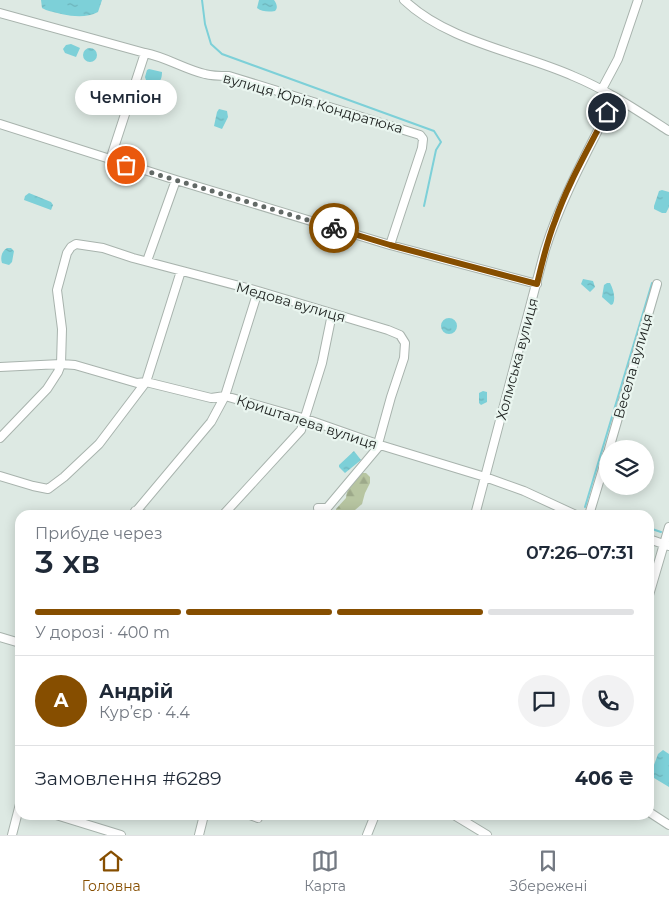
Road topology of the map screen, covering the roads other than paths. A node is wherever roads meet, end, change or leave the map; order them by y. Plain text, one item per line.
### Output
1 (404, 0) edge
2 (638, 0) edge
3 (0, 13) edge
4 (145, 53) junction
5 (602, 89) junction
6 (615, 97) junction
7 (0, 124) edge
8 (669, 131) edge
9 (110, 160) junction
10 (176, 180) junction
11 (390, 245) junction
12 (147, 261) junction
13 (181, 271) junction
14 (537, 284) junction
15 (657, 284) dead end
16 (258, 291) junction
17 (332, 314) junction
18 (61, 364) junction
19 (0, 367) edge
20 (146, 382) junction
21 (225, 396) junction
22 (306, 419) junction
23 (0, 438) edge
24 (612, 440) edge
25 (379, 445) junction
26 (0, 476) edge
27 (486, 477) junction
28 (599, 482) edge
29 (318, 508) dead end
30 (137, 510) edge
31 (228, 510) edge
32 (476, 510) edge
33 (565, 510) edge
34 (591, 510) edge
35 (669, 527) edge
36 (654, 541) edge
37 (666, 545) edge
38 (654, 581) edge
39 (0, 637) edge
40 (15, 642) edge
41 (654, 815) edge
42 (16, 820) edge
43 (72, 820) edge
44 (203, 820) edge
45 (373, 820) edge
46 (462, 820) edge
47 (669, 825) edge
48 (12, 835) edge
49 (121, 835) edge
50 (199, 835) edge
51 (367, 835) edge
52 (487, 835) edge

1 - 5 street
2 - 5 street
3 - 4 street
4 - 9 street
4 - 11 street, вулиця Юрія Кондратюка
5 - 6 street
6 - 8 street
6 - 14 street, Холмська вулиця
7 - 9 street
9 - 10 street
10 - 11 street
10 - 12 street
11 - 14 street
12 - 13 street, Медова вулиця
12 - 18 street, Медова вулиця
13 - 16 street, Медова вулиця
13 - 20 street
14 - 27 street, Холмська вулиця
15 - 24 street, Весела вулиця
16 - 17 street, Медова вулиця
16 - 21 street
17 - 22 street
17 - 25 street, Медова вулиця
18 - 19 street, Кришталева вулиця
18 - 20 street, Кришталева вулиця
18 - 23 street
20 - 21 street, Кришталева вулиця
20 - 26 street
21 - 22 street, Кришталева вулиця
21 - 30 street
22 - 25 street, Кришталева вулиця
22 - 31 street
25 - 27 street, Кришталева вулиця
25 - 29 street
27 - 32 street, Холмська вулиця
27 - 33 street, Кришталева вулиця
28 - 34 street
35 - 37 street
36 - 37 street
37 - 38 street
39 - 40 street
41 - 47 street
42 - 48 street
43 - 49 street
44 - 50 street
45 - 51 street
46 - 52 street

